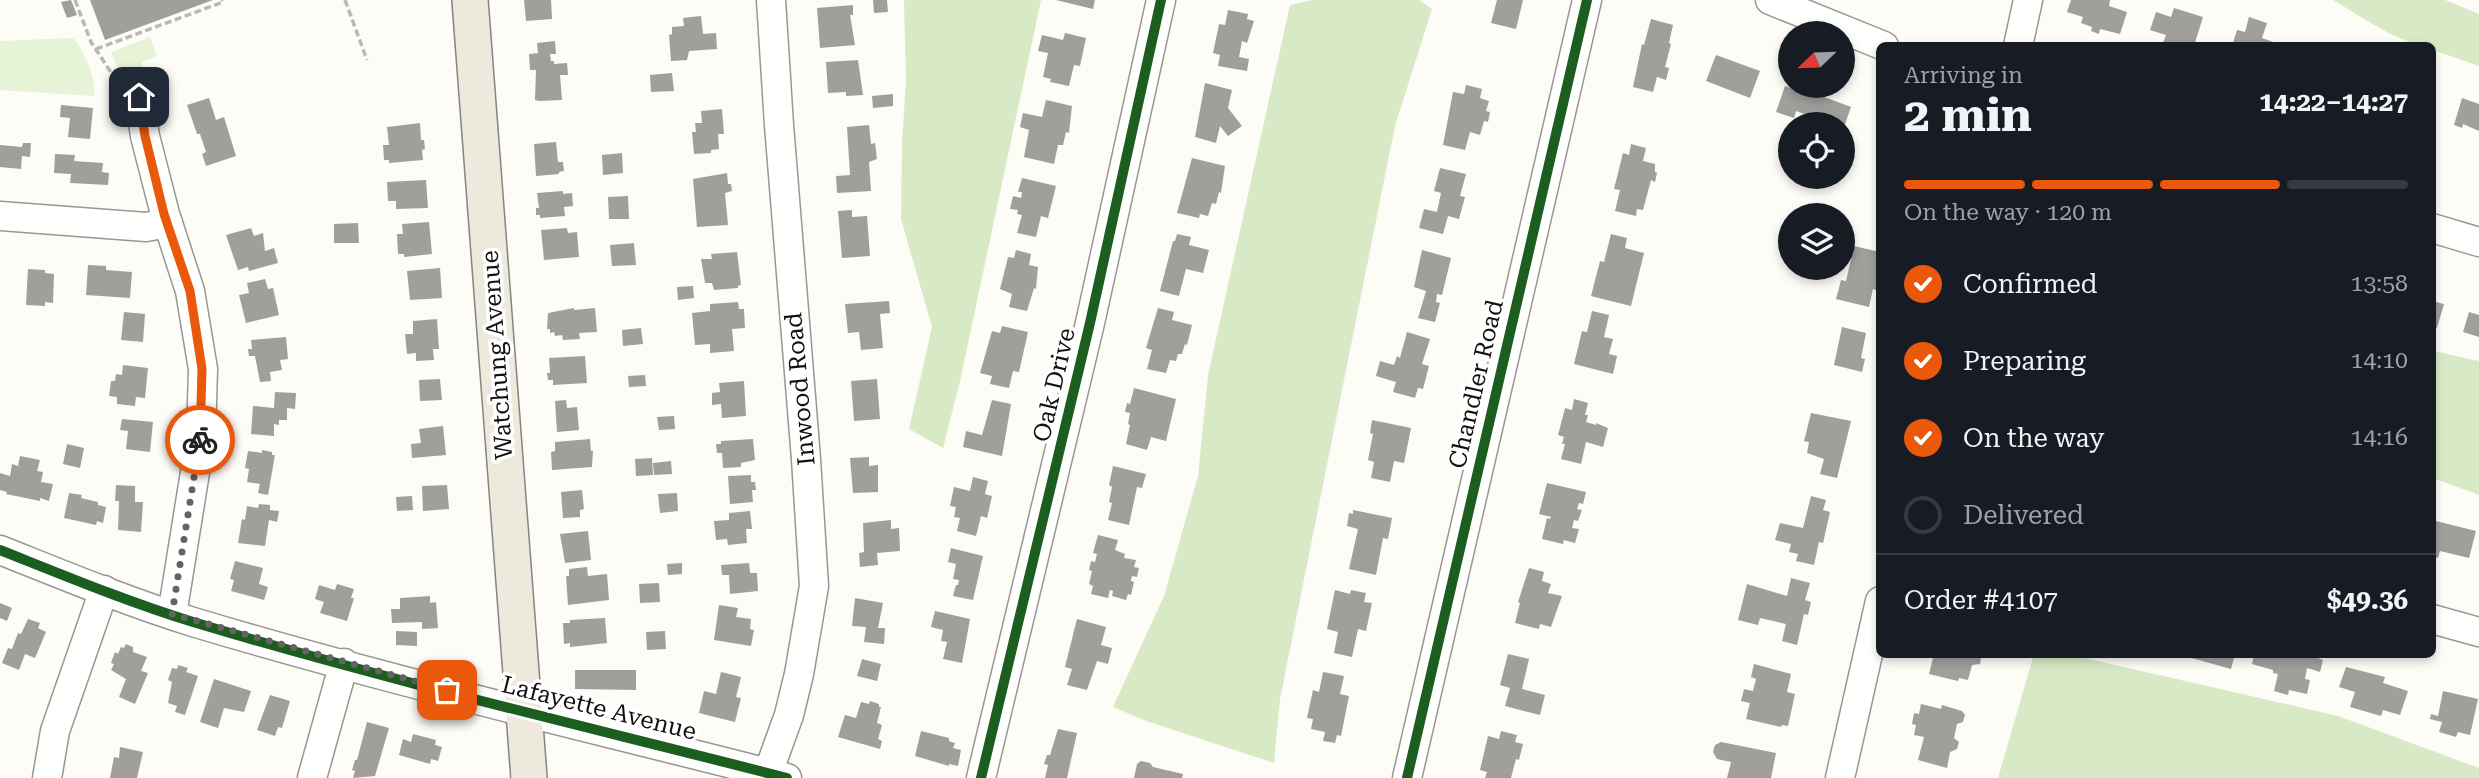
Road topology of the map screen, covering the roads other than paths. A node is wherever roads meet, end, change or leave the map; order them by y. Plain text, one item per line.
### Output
1 (470, 0) edge
2 (771, 0) edge
3 (1161, 0) edge
4 (1587, 0) edge
5 (1770, 0) edge
6 (2028, 0) edge
7 (2019, 42) edge
8 (1876, 43) edge
9 (139, 100) road end
10 (0, 216) edge
11 (168, 223) junction
12 (2436, 229) edge
13 (2479, 242) edge
14 (0, 550) edge
15 (104, 590) junction
16 (172, 614) junction
17 (1876, 619) edge
18 (2436, 620) edge
19 (2479, 632) edge
20 (344, 663) junction
21 (524, 711) junction
22 (778, 776) edge
23 (47, 778) edge
24 (312, 778) edge
25 (529, 778) edge
26 (981, 778) edge
27 (1407, 778) edge
28 (1840, 778) edge

1 - 21 main road, Watchung Avenue
2 - 22 street, Inwood Road
3 - 26 street, Oak Drive
4 - 27 street, Chandler Road
5 - 8 street
6 - 7 street
9 - 11 street
10 - 11 street
11 - 16 street
12 - 13 street
14 - 15 street, Lafayette Avenue
15 - 16 street, Lafayette Avenue
15 - 23 street
16 - 20 street, Lafayette Avenue
17 - 28 street
18 - 19 street
20 - 21 street, Lafayette Avenue
20 - 24 street
21 - 22 street, Lafayette Avenue
21 - 25 main road, Watchung Avenue

